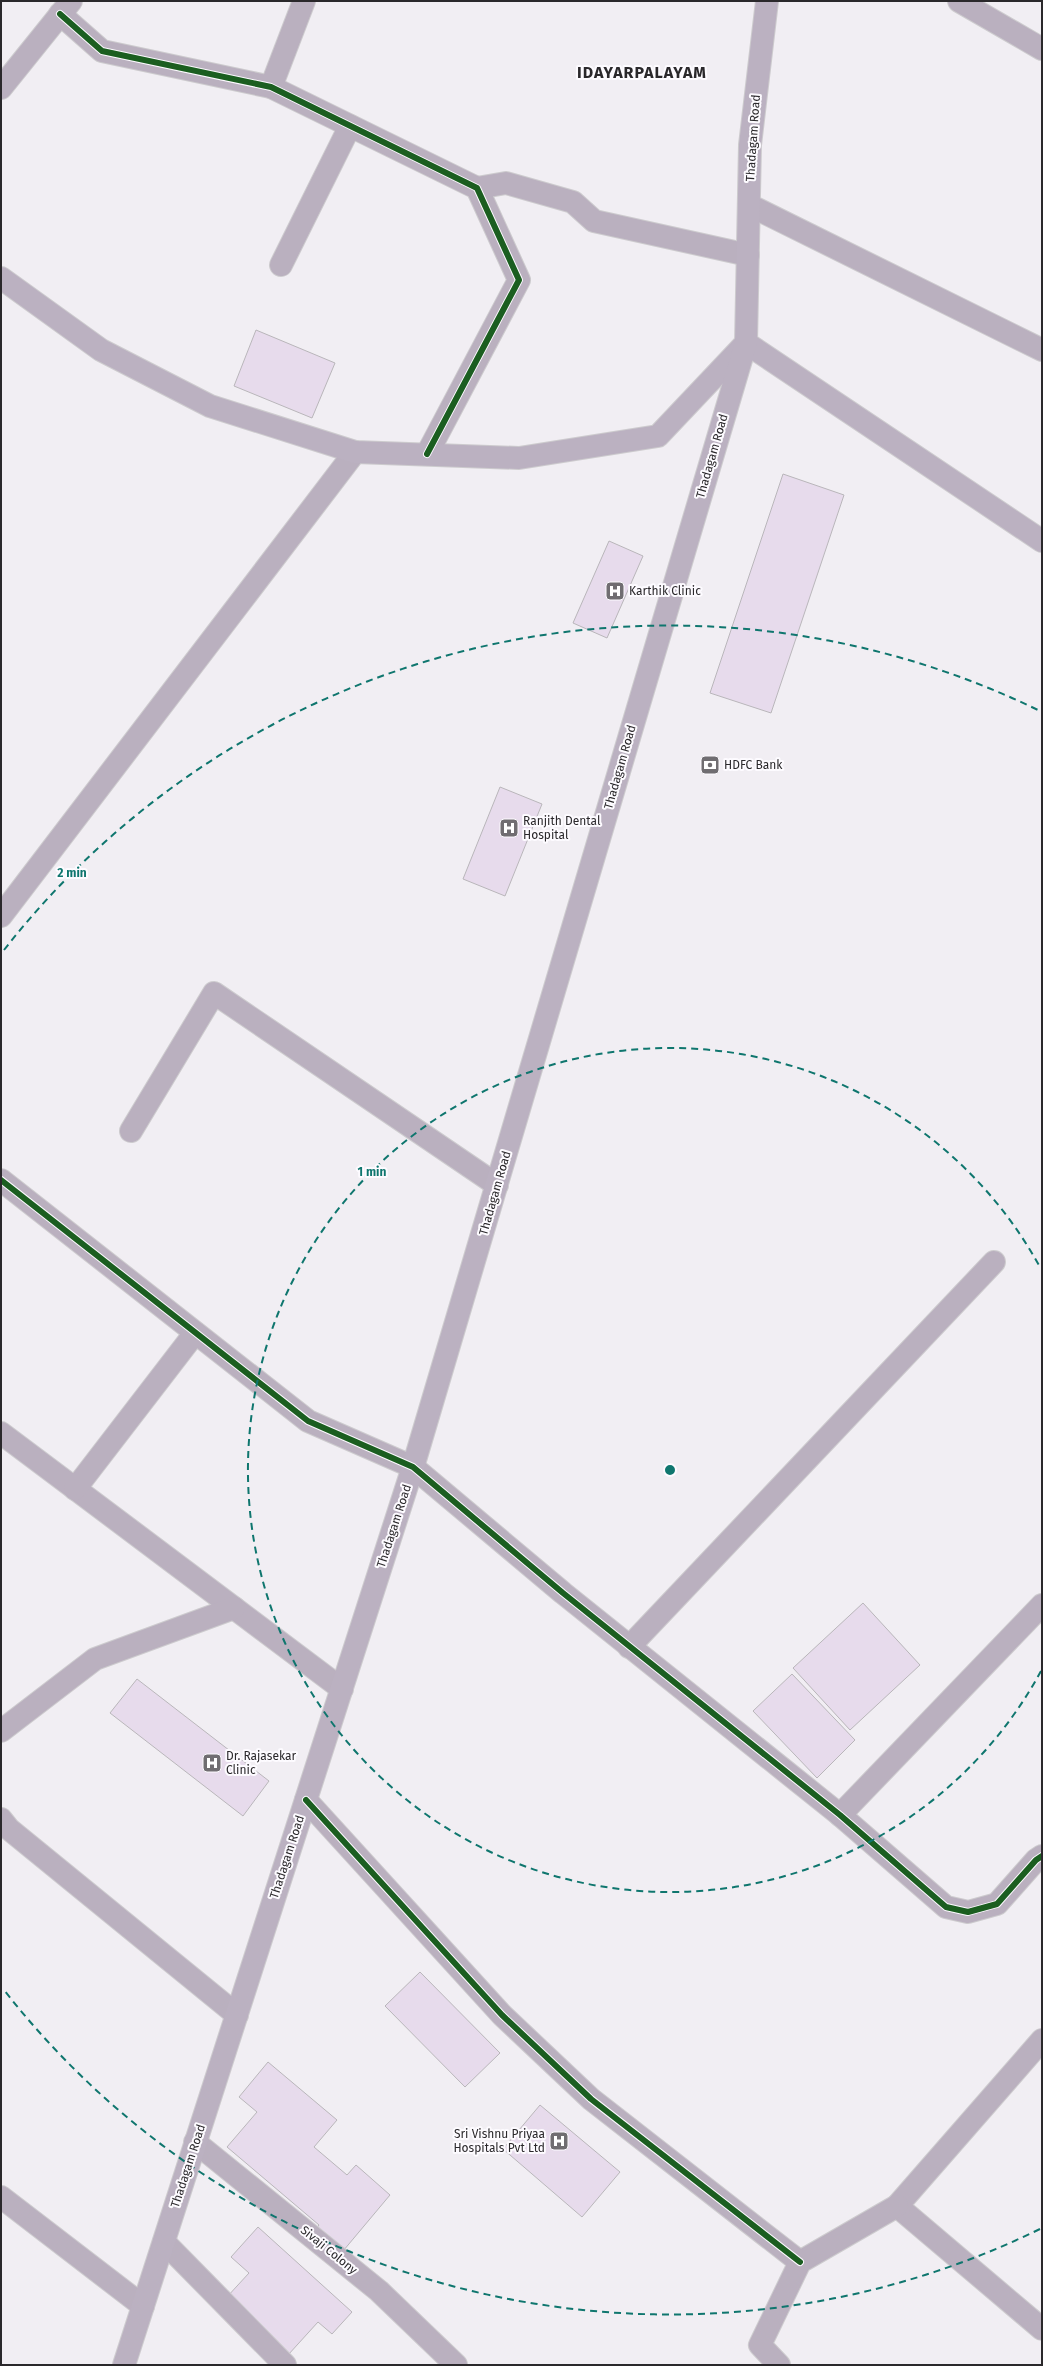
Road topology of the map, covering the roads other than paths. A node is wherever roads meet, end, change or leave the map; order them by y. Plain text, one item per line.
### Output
1 (304, 1) edge
2 (767, 1) edge
3 (959, 1) edge
4 (66, 8) edge
5 (1042, 49) edge
6 (270, 87) junction
7 (1, 88) edge
8 (350, 126) junction
9 (477, 188) junction
10 (749, 205) junction
11 (748, 254) junction
12 (281, 264) dead end
13 (1, 278) edge
14 (746, 343) junction
15 (1042, 350) edge
16 (355, 452) junction
17 (427, 454) junction
18 (1042, 541) edge
19 (1, 916) edge
20 (130, 1130) dead end
21 (1, 1180) edge
22 (497, 1185) junction
23 (994, 1262) dead end
24 (195, 1333) junction
25 (1, 1433) edge
26 (413, 1466) junction
27 (75, 1489) junction
28 (1042, 1605) edge
29 (234, 1608) junction
30 (629, 1647) junction
31 (342, 1689) junction
32 (1, 1731) edge
33 (306, 1800) junction
34 (840, 1815) junction
35 (4, 1829) edge
36 (1042, 1856) edge
37 (237, 2015) junction
38 (1042, 2040) edge
39 (196, 2142) junction
40 (1, 2197) edge
41 (897, 2206) junction
42 (164, 2242) junction
43 (800, 2262) junction
44 (143, 2306) junction
45 (1042, 2329) edge
46 (124, 2365) edge
47 (285, 2365) edge
48 (456, 2365) edge
49 (779, 2365) edge

1 - 6 street
2 - 10 main road, Thadagam Road
3 - 5 street
4 - 6 street
4 - 7 street
6 - 8 street
8 - 9 street
8 - 12 street
9 - 11 street
9 - 17 street
10 - 11 main road, Thadagam Road
10 - 15 street
11 - 14 main road, Thadagam Road
13 - 16 main road
14 - 17 main road
14 - 18 main road
14 - 22 main road, Thadagam Road
16 - 17 main road
16 - 19 street
20 - 22 street
21 - 24 street
22 - 26 main road, Thadagam Road
23 - 30 street
24 - 26 street
24 - 27 street
25 - 27 street
26 - 30 street
26 - 31 main road, Thadagam Road
27 - 29 street
28 - 34 street
29 - 31 street
29 - 32 street
30 - 34 street
31 - 33 main road, Thadagam Road
33 - 37 main road, Thadagam Road
33 - 43 street
34 - 36 street
35 - 37 street
37 - 39 main road, Thadagam Road
38 - 41 street
39 - 42 main road, Thadagam Road
39 - 48 street, Sivaji Colony
40 - 44 street
41 - 43 street
41 - 45 street
42 - 44 main road, Thadagam Road
42 - 47 street
43 - 49 street
44 - 46 main road, Thadagam Road

